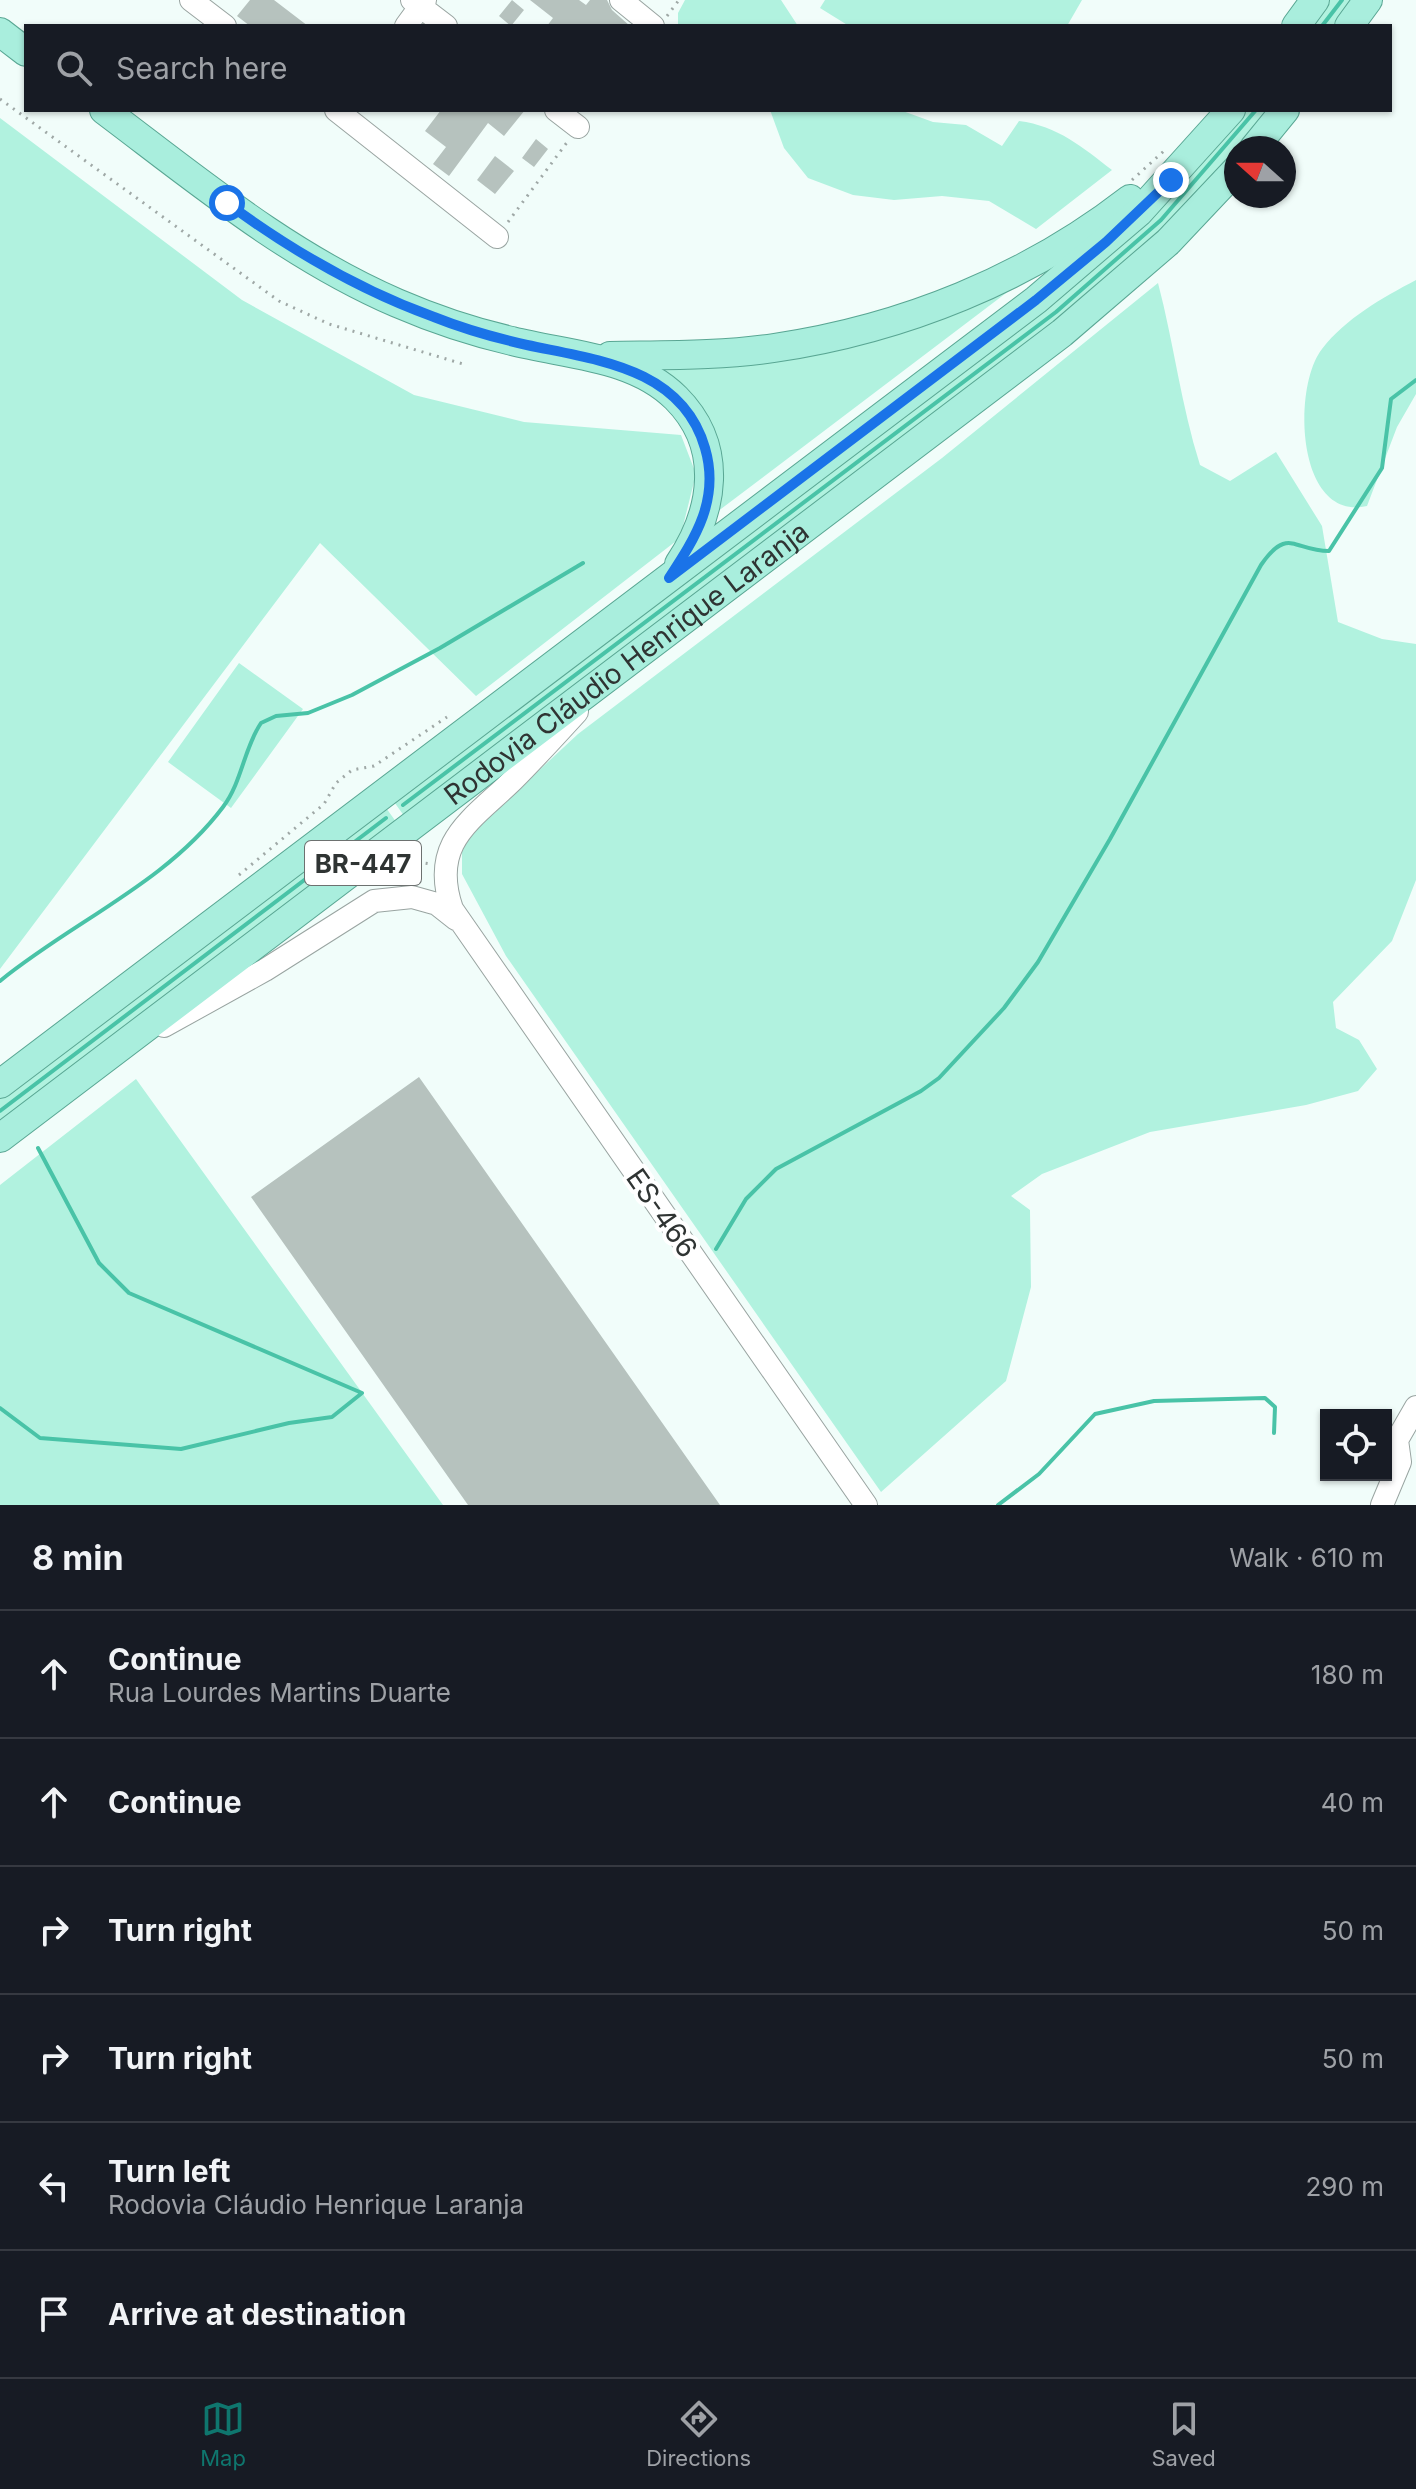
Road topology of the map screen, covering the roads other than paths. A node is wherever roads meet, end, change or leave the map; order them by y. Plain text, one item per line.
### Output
1 (191, 0) edge
2 (621, 0) edge
3 (1315, 0) edge
4 (1368, 0) edge
5 (419, 2) edge
6 (222, 24) edge
7 (407, 24) edge
8 (444, 24) edge
9 (651, 24) edge
10 (1297, 24) edge
11 (1350, 24) edge
12 (0, 32) edge
13 (24, 50) edge
14 (107, 112) edge
15 (340, 112) edge
16 (559, 112) edge
17 (1228, 112) edge
18 (1228, 112) edge
19 (1283, 112) edge
20 (578, 127) road end
21 (1264, 136) edge
22 (1224, 183) edge
23 (497, 237) road end
24 (589, 356) junction
25 (669, 578) junction
26 (613, 673) junction
27 (457, 920) junction
28 (112, 1053) junction
29 (0, 1084) edge
30 (0, 1138) edge
31 (1416, 1407) edge
32 (866, 1505) edge
33 (1382, 1505) edge

1 - 6 street
2 - 9 street
3 - 10 main road
4 - 11 main road
5 - 7 street
5 - 8 street
12 - 13 main road
14 - 24 main road
15 - 23 street
16 - 20 street
17 - 24 main road
18 - 25 main road, Rodovia Cláudio Henrique Laranja / BR-447
19 - 21 main road
22 - 26 main road, Rodovia Cláudio Henrique Laranja / BR-447
24 - 25 main road
25 - 29 main road, Rodovia Cláudio Henrique Laranja / BR-447
26 - 27 street, ES-466
26 - 28 main road, Rodovia Cláudio Henrique Laranja / BR-447
27 - 28 street, ES-466
27 - 32 street, ES-466
28 - 30 main road, Rodovia Cláudio Henrique Laranja / BR-447
31 - 33 street

